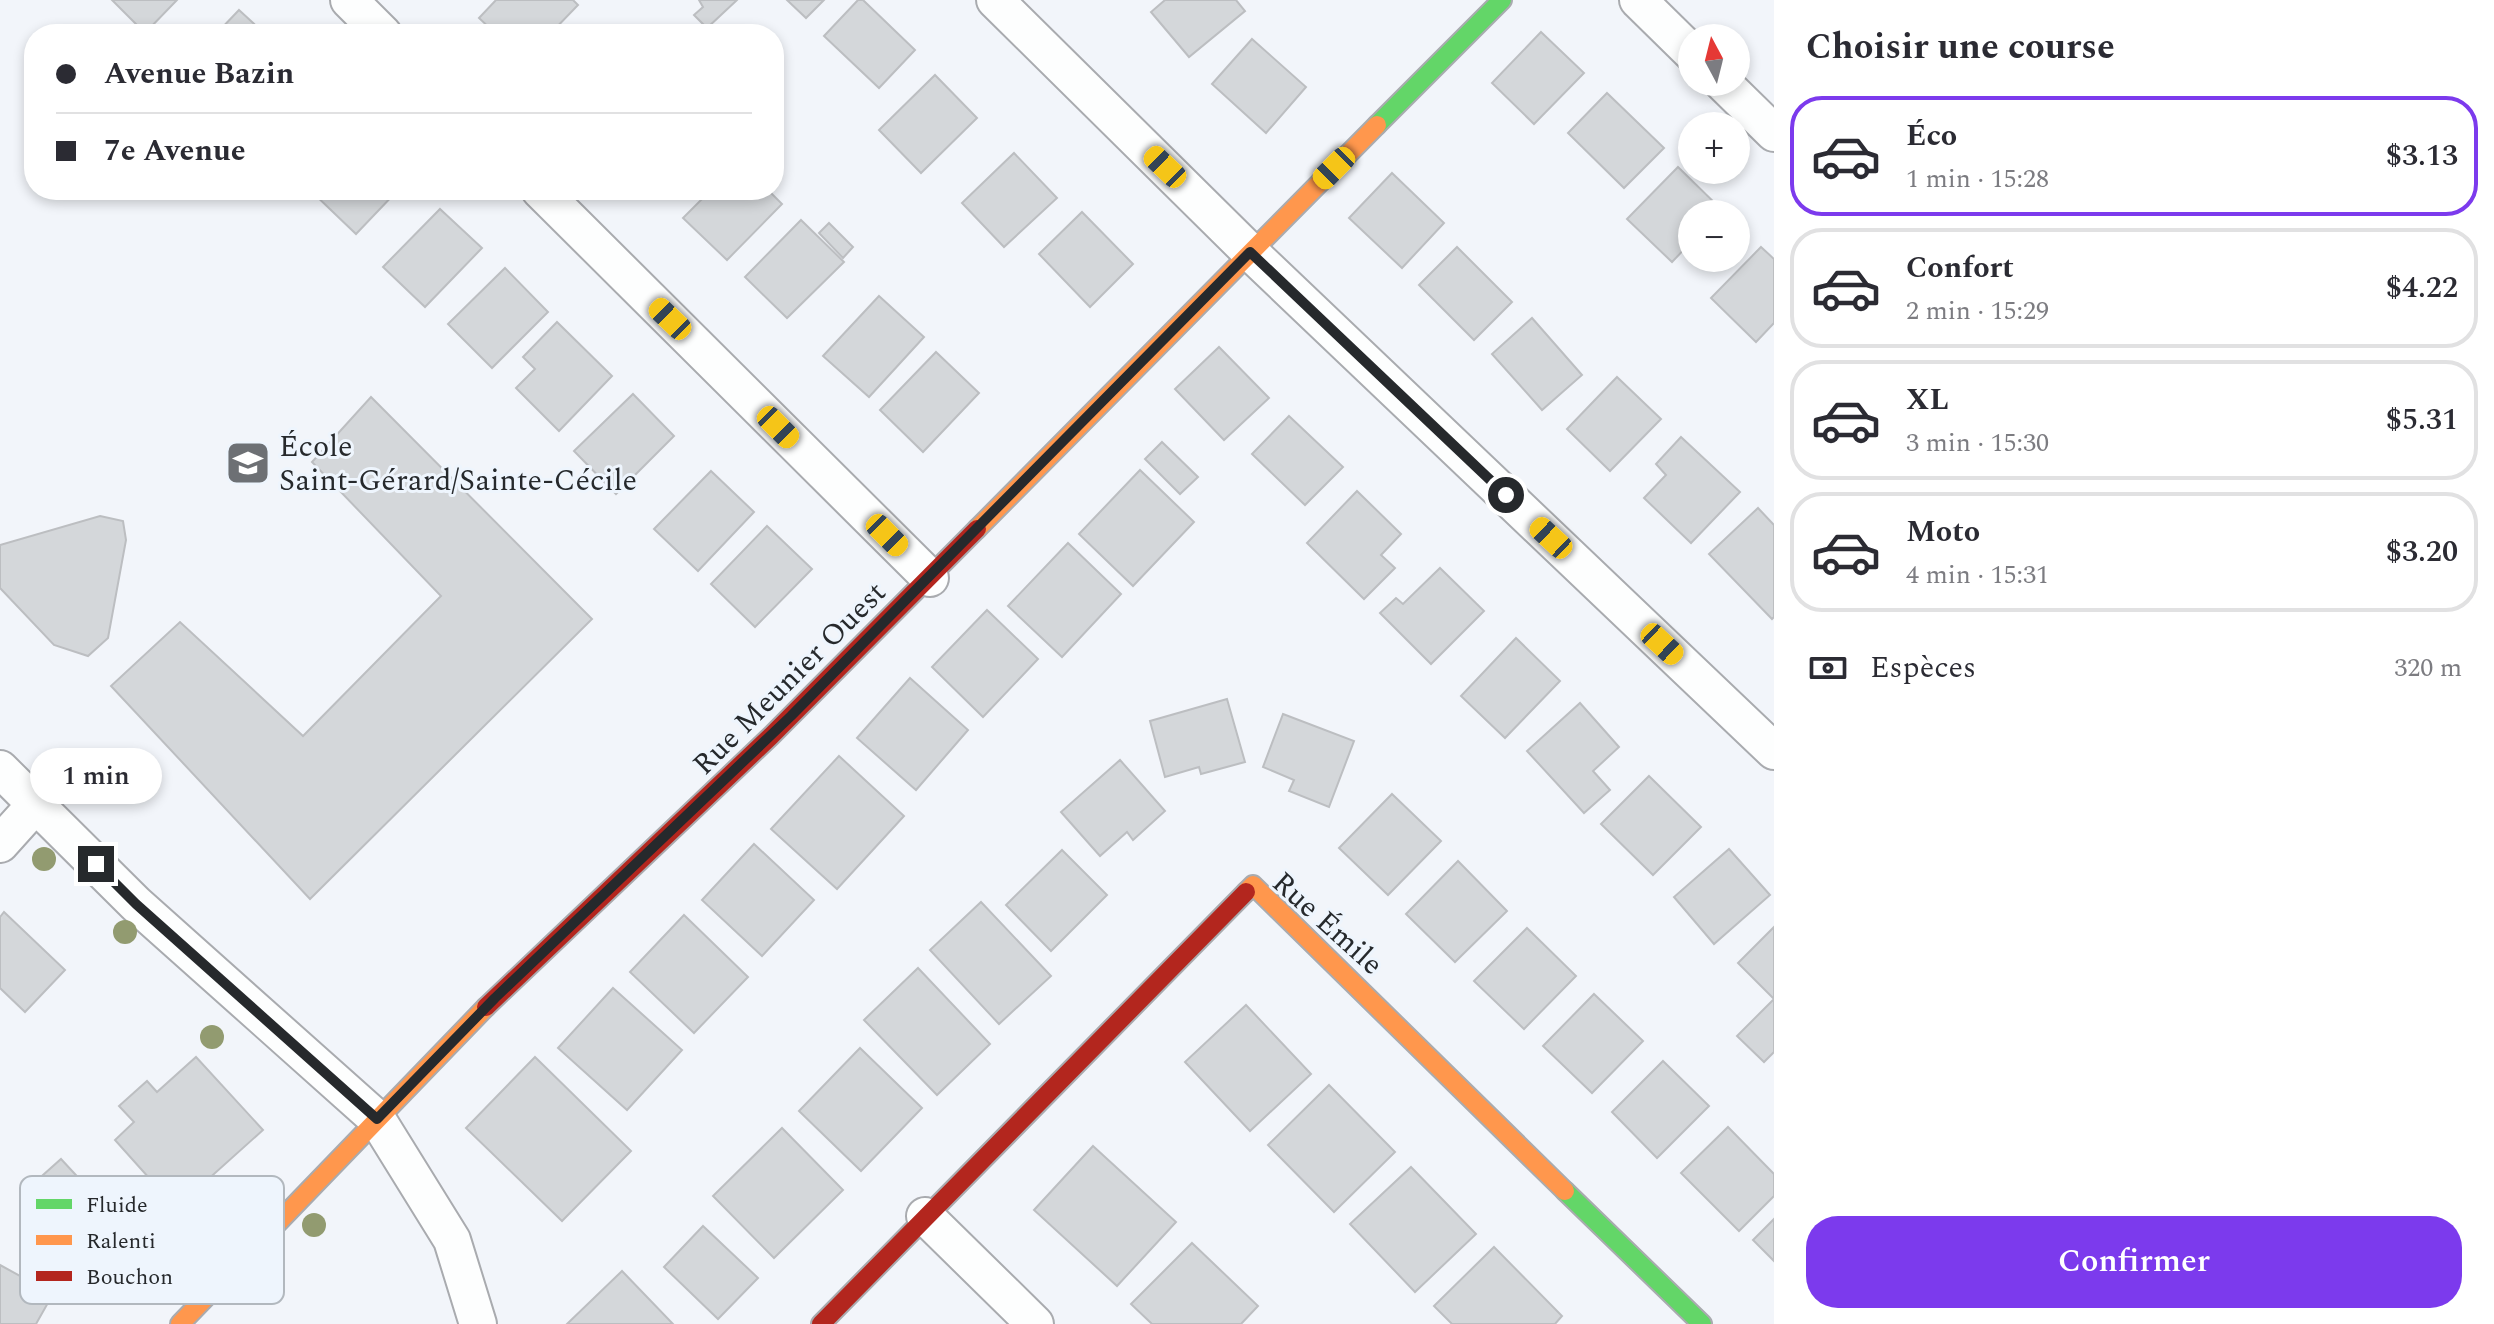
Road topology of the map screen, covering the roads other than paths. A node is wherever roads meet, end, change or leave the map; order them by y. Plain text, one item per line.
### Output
1 (349, 0) edge
2 (995, 0) edge
3 (1502, 0) edge
4 (1638, 0) edge
5 (373, 24) edge
6 (1678, 39) edge
7 (1736, 96) edge
8 (1774, 133) edge
9 (550, 200) edge
10 (1250, 252) junction
11 (930, 578) junction
12 (1774, 751) edge
13 (0, 769) edge
14 (36, 804) junction
15 (0, 844) edge
16 (377, 1119) junction
17 (284, 1216) edge
18 (925, 1216) junction
19 (199, 1304) edge
20 (180, 1324) edge
21 (478, 1324) edge
22 (821, 1324) edge
23 (1035, 1324) edge
24 (1702, 1324) edge

1 - 5 street
2 - 10 street
3 - 10 street, Rue Meunier Ouest
4 - 6 street
7 - 8 street
9 - 11 street
10 - 11 street, Rue Meunier Ouest
10 - 12 street
11 - 16 street, Rue Meunier Ouest
13 - 14 street
14 - 15 street
14 - 16 street
16 - 17 street, Rue Meunier Ouest
16 - 21 street
18 - 22 street, Rue Émile
18 - 23 street
18 - 24 street, Rue Émile
19 - 20 street, Rue Meunier Ouest

